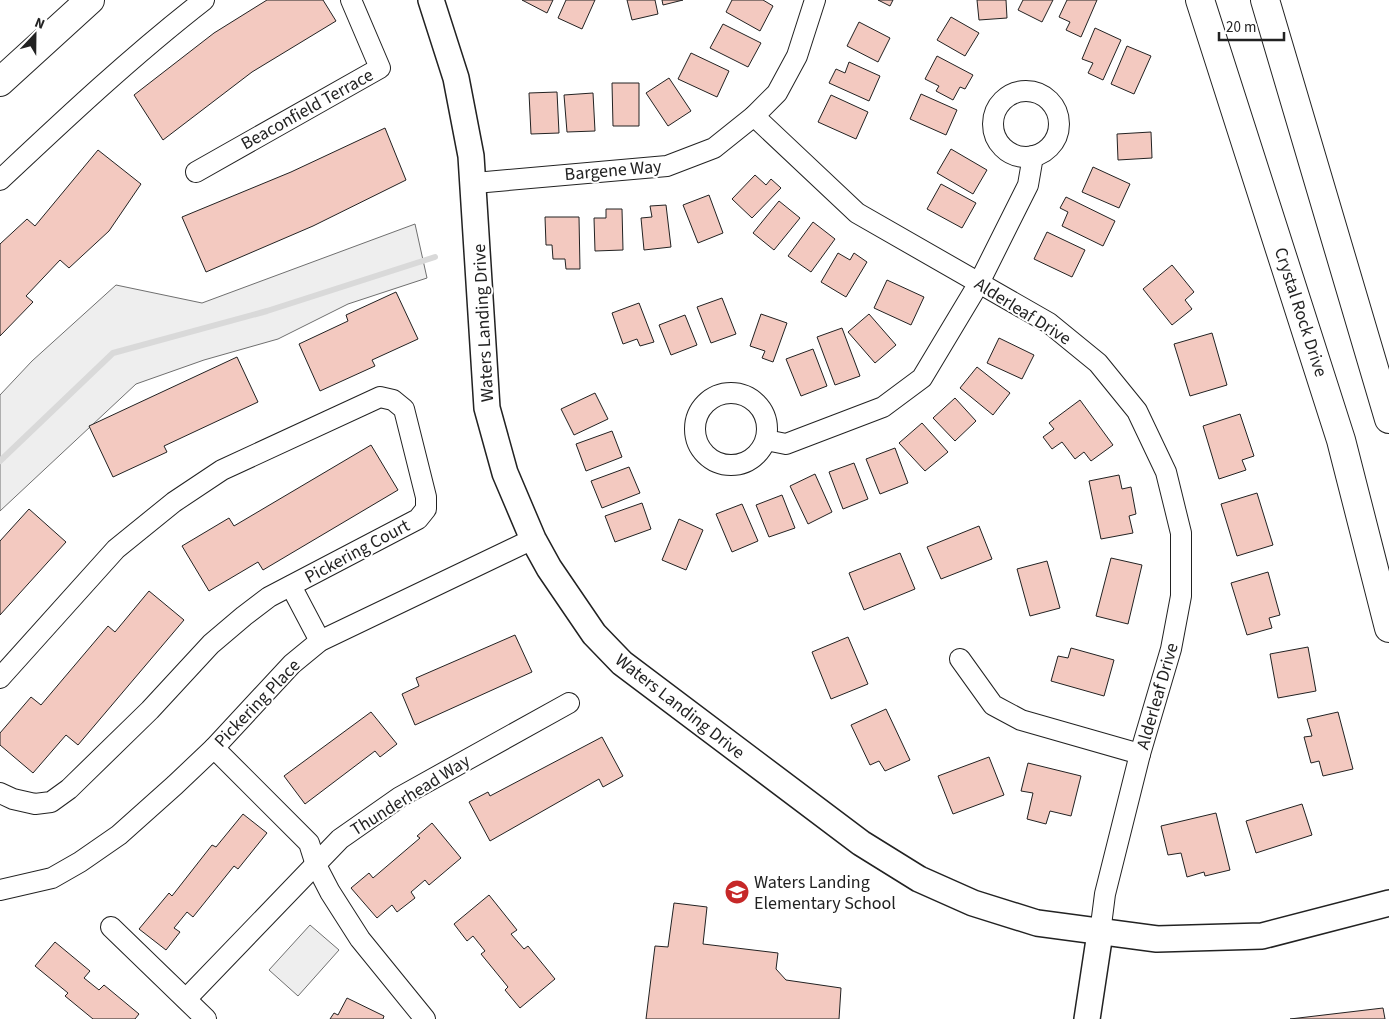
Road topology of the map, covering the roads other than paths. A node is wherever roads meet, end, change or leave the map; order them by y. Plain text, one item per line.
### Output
1 (90, 0) edge
2 (204, 0) edge
3 (351, 0) edge
4 (431, 0) edge
5 (815, 0) edge
6 (1200, 0) edge
7 (1265, 0) edge
8 (0, 82) edge
9 (754, 116) junction
10 (1034, 156) dead end
11 (196, 172) dead end
12 (0, 180) edge
13 (475, 183) junction
14 (980, 283) junction
15 (1385, 391) edge
16 (1389, 419) edge
17 (766, 440) dead end
18 (533, 539) junction
19 (291, 586) junction
20 (1389, 628) edge
21 (320, 641) junction
22 (960, 659) dead end
23 (0, 678) edge
24 (569, 703) dead end
25 (214, 748) junction
26 (1140, 754) junction
27 (0, 793) edge
28 (316, 865) junction
29 (0, 890) edge
30 (1389, 903) edge
31 (111, 927) dead end
32 (1100, 933) junction
33 (186, 998) junction
34 (206, 1019) edge
35 (425, 1019) edge
36 (1087, 1019) edge

1 - 8 main road
2 - 12 street
3 - 11 street, Beaconfield Terrace
4 - 13 street, Waters Landing Drive
5 - 9 street, Bargene Way
6 - 20 main road, Crystal Rock Drive
7 - 15 main road
9 - 13 street, Bargene Way
9 - 14 street, Alderleaf Drive
10 - 14 street
13 - 18 street, Waters Landing Drive
14 - 17 street
14 - 26 street, Alderleaf Drive
15 - 16 main road
18 - 21 street, Pickering Place
18 - 32 street, Waters Landing Drive
19 - 21 street
19 - 23 street, Pickering Court
19 - 27 street, Pickering Court
21 - 25 street, Pickering Place
22 - 26 street
24 - 28 street, Thunderhead Way
25 - 28 street
25 - 29 street, Pickering Place
26 - 32 street, Alderleaf Drive
28 - 33 street, Thunderhead Way
28 - 35 street
30 - 32 street, Waters Landing Drive
31 - 33 street
32 - 36 street
33 - 34 street

